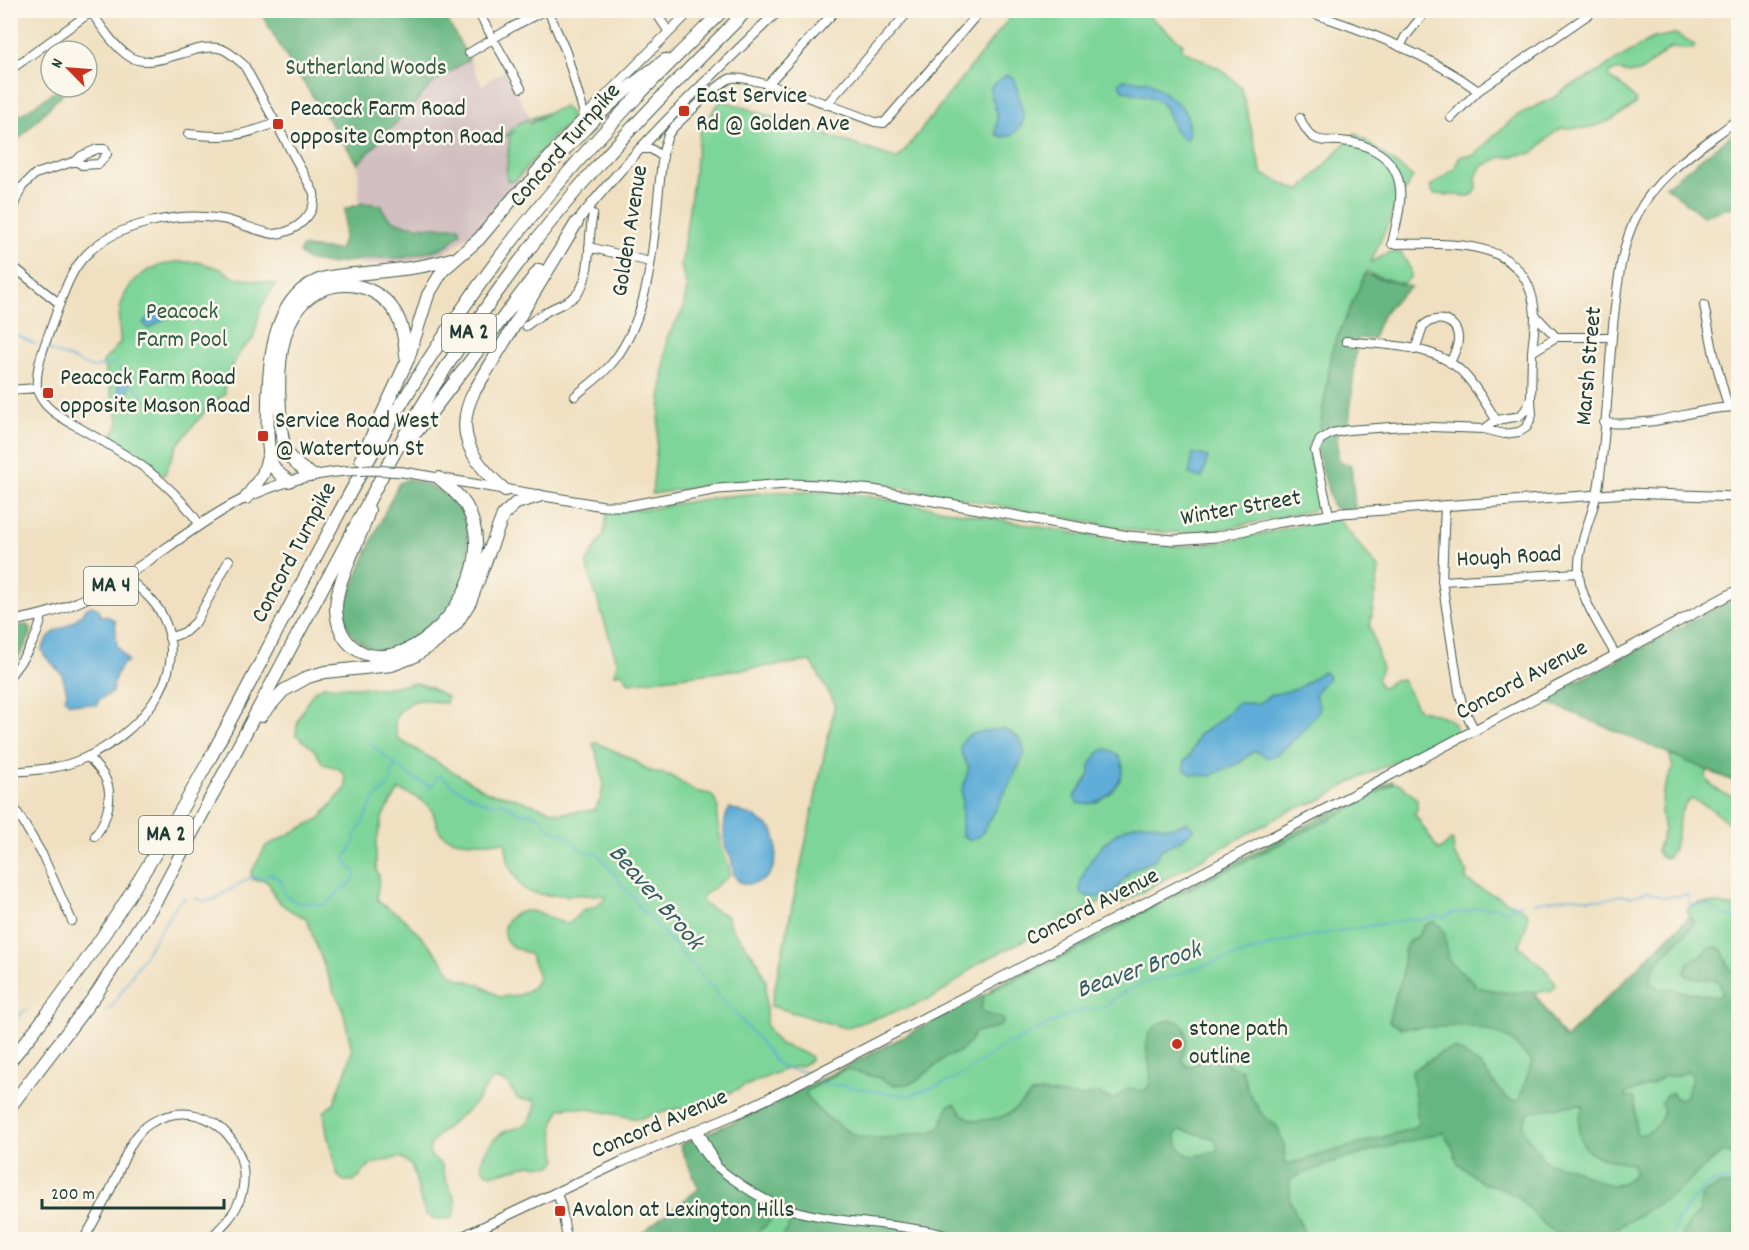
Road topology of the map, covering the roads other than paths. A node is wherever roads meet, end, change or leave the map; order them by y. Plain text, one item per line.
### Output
1 (477, 10) edge
2 (547, 10) edge
3 (654, 10) edge
4 (691, 10) edge
5 (723, 10) edge
6 (747, 10) edge
7 (779, 10) edge
8 (836, 10) edge
9 (910, 10) edge
10 (981, 10) edge
11 (1302, 10) edge
12 (1427, 10) edge
13 (1595, 10) edge
14 (90, 11) edge
15 (669, 32) junction
16 (492, 38) junction
17 (693, 40) junction
18 (1400, 47) junction
19 (469, 53) dead end
20 (10, 70) edge
21 (767, 85) junction
22 (521, 88) dead end
23 (1478, 91) junction
24 (826, 105) junction
25 (585, 117) junction
26 (1300, 118) dead end
27 (1451, 118) dead end
28 (1738, 119) edge
29 (275, 123) junction
30 (654, 133) junction
31 (188, 134) dead end
32 (665, 143) junction
33 (639, 149) junction
34 (663, 157) junction
35 (76, 161) dead end
36 (515, 196) junction
37 (10, 213) edge
38 (593, 214) dead end
39 (578, 222) junction
40 (589, 247) junction
41 (455, 258) junction
42 (650, 262) junction
43 (10, 264) edge
44 (60, 304) junction
45 (1704, 305) dead end
46 (1535, 315) junction
47 (526, 326) dead end
48 (1556, 337) junction
49 (1612, 337) junction
50 (1346, 341) dead end
51 (1415, 350) junction
52 (1532, 352) junction
53 (406, 362) junction
54 (1450, 363) junction
55 (37, 388) junction
56 (10, 390) edge
57 (575, 396) dead end
58 (1531, 399) junction
59 (1728, 407) junction
60 (1738, 407) edge
61 (1497, 421) junction
62 (1604, 423) junction
63 (1484, 429) junction
64 (270, 450) junction
65 (390, 461) junction
66 (312, 476) junction
67 (439, 478) junction
68 (289, 481) junction
69 (376, 486) junction
70 (505, 490) junction
71 (1596, 495) junction
72 (539, 496) junction
73 (1738, 497) edge
74 (246, 498) junction
75 (345, 504) junction
76 (1445, 505) junction
77 (1329, 514) junction
78 (200, 525) junction
79 (230, 560) dead end
80 (1578, 573) junction
81 (126, 577) junction
82 (1442, 581) junction
83 (1738, 590) edge
84 (42, 615) junction
85 (10, 621) edge
86 (169, 638) junction
87 (1615, 654) junction
88 (10, 676) edge
89 (1474, 729) junction
90 (243, 738) junction
91 (88, 756) junction
92 (10, 772) edge
93 (10, 801) edge
94 (95, 836) dead end
95 (72, 921) dead end
96 (10, 1061) edge
97 (10, 1107) edge
98 (696, 1131) junction
99 (556, 1192) junction
100 (83, 1239) edge
101 (209, 1239) edge
102 (454, 1239) edge
103 (567, 1239) edge
104 (958, 1239) edge

1 - 16 street
2 - 16 street
2 - 25 street
3 - 15 street
4 - 15 main road, Concord Turnpike
5 - 17 highway, Concord Turnpike / MA 2
6 - 65 highway, Concord Turnpike / MA 2
7 - 30 main road
8 - 21 street
9 - 24 street
10 - 24 street
11 - 18 street
12 - 18 street
13 - 23 street
14 - 20 street
14 - 29 street
15 - 25 main road, Concord Turnpike
16 - 19 street
16 - 22 street
17 - 36 highway
17 - 75 highway, Concord Turnpike / MA 2
18 - 23 street
21 - 24 street
21 - 32 street
23 - 27 street
25 - 36 main road, Concord Turnpike
26 - 46 street
28 - 49 street, Marsh Street
29 - 31 street
29 - 44 street
30 - 32 street, Golden Avenue
30 - 33 main road
32 - 34 street, Golden Avenue
33 - 34 street, Golden Avenue
33 - 39 main road
34 - 42 street, Golden Avenue
35 - 37 street
36 - 41 highway
38 - 40 street
39 - 65 highway
39 - 70 highway
40 - 42 street
40 - 47 street
41 - 53 highway
41 - 64 highway
42 - 57 street, Golden Avenue
43 - 44 street
44 - 55 street
45 - 59 street
46 - 48 street
46 - 52 street
48 - 49 street
48 - 52 street
49 - 62 street, Marsh Street
50 - 51 street
51 - 54 street
51 - 54 street
52 - 58 street
53 - 66 highway
53 - 75 highway
54 - 61 street
55 - 56 street
55 - 78 street
58 - 61 street
58 - 63 street
59 - 60 street
59 - 62 street
61 - 63 street
62 - 71 street, Marsh Street
63 - 77 street
64 - 68 highway
64 - 74 highway
65 - 69 highway, MA 2
66 - 67 main road, MA 4, bridge
66 - 68 main road, MA 4
67 - 69 highway
67 - 70 main road, Winter Street
68 - 74 main road, MA 4
69 - 90 highway, Concord Turnpike / MA 2
70 - 72 main road, Winter Street
71 - 73 main road, Winter Street
71 - 76 main road, Winter Street
71 - 80 street, Marsh Street
72 - 77 main road, Winter Street
72 - 90 highway
74 - 78 main road, MA 4
75 - 96 highway, Concord Turnpike / MA 2
76 - 77 main road, Winter Street
76 - 82 street
78 - 81 main road, MA 4
79 - 86 street
80 - 82 street, Hough Road
80 - 87 street, Marsh Street
81 - 84 main road, MA 4
81 - 86 street
82 - 89 street
83 - 87 main road, Concord Avenue
84 - 85 main road, MA 4
84 - 88 street
86 - 91 street
87 - 89 main road, Concord Avenue
89 - 98 main road, Concord Avenue
90 - 97 highway, Concord Turnpike / MA 2
91 - 92 street
91 - 94 street
93 - 95 street
98 - 99 main road, Concord Avenue
98 - 104 street
99 - 102 main road, Concord Avenue
99 - 103 street
100 - 101 street

